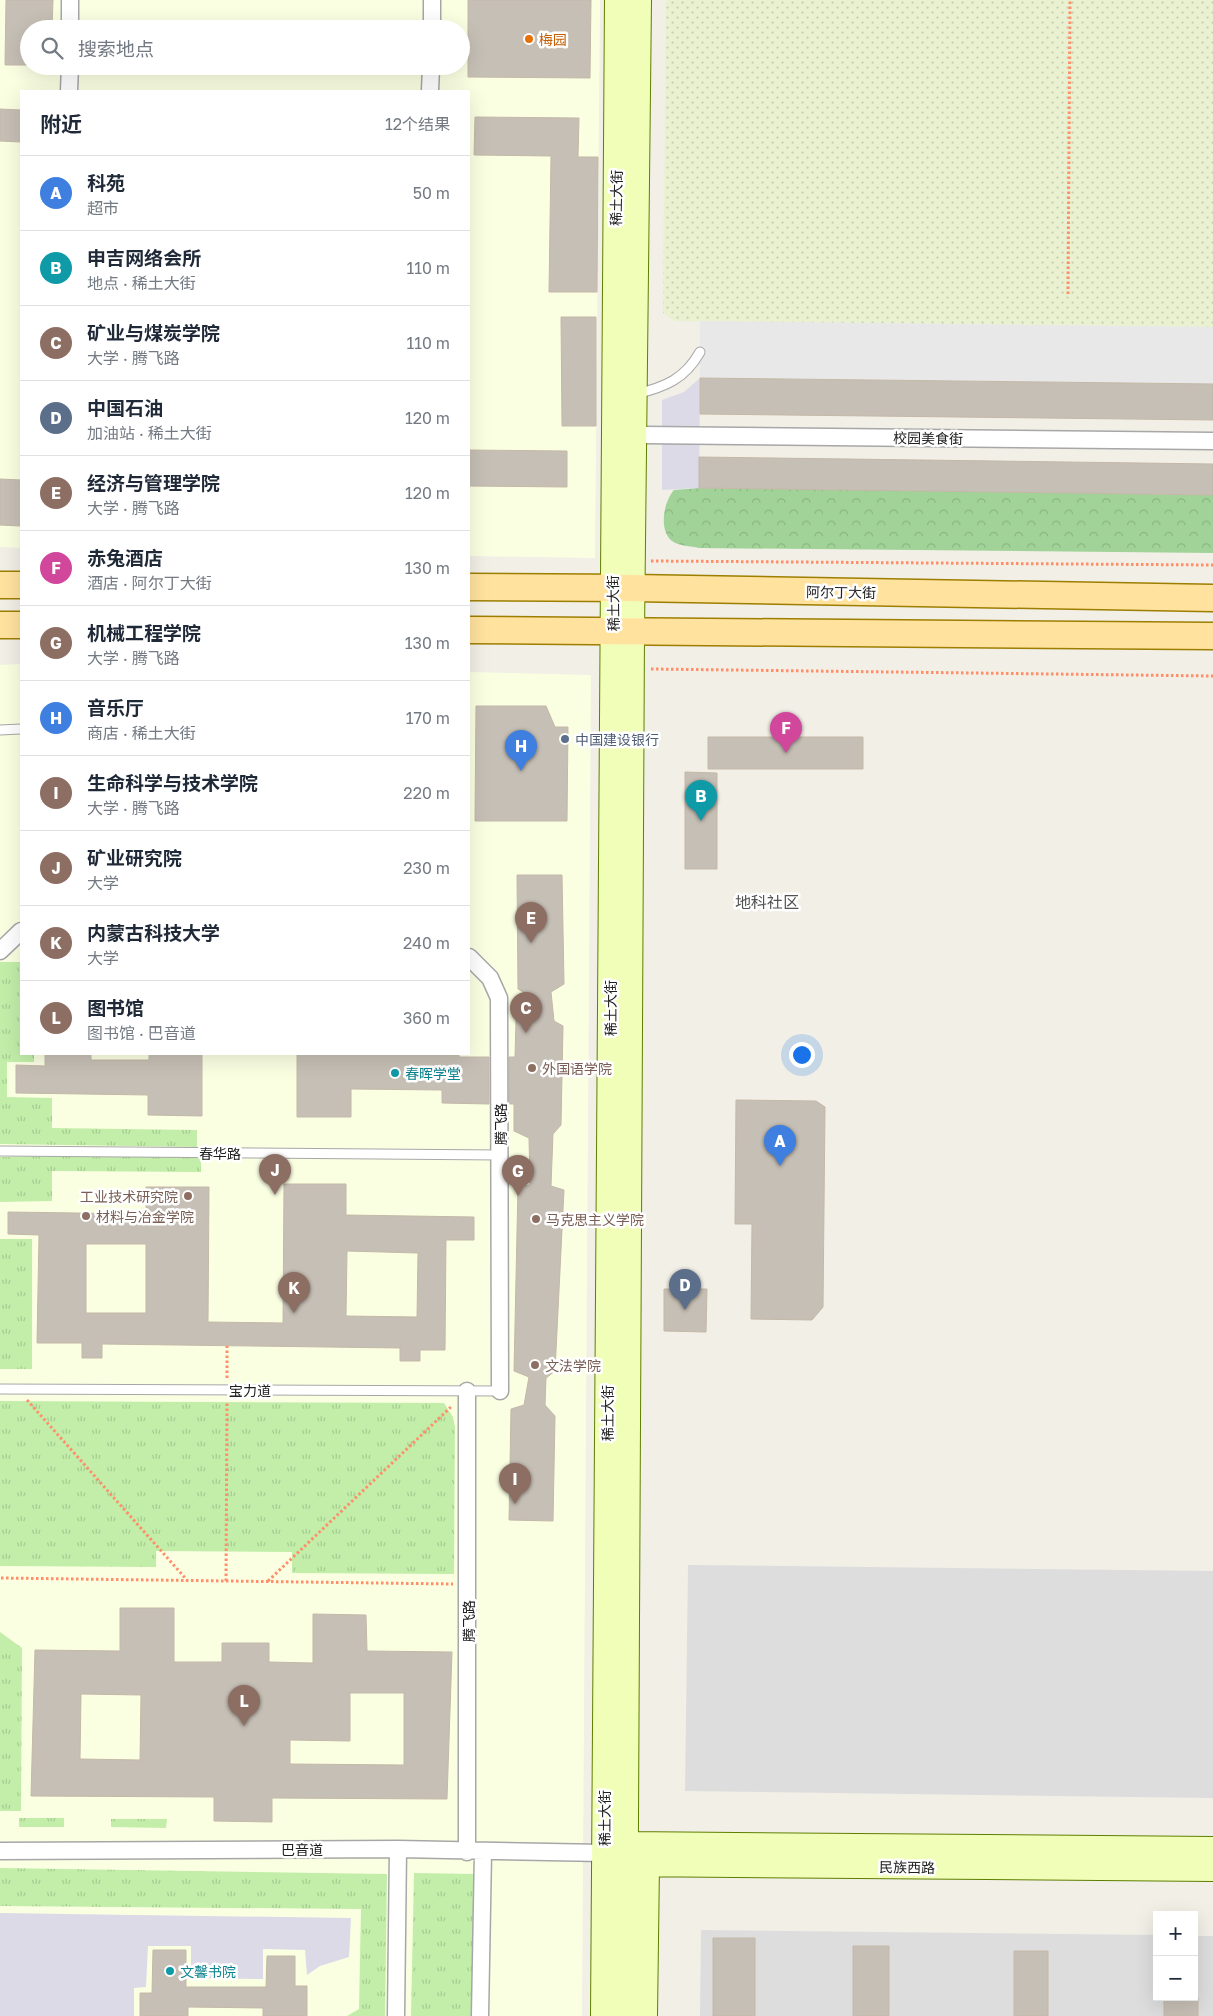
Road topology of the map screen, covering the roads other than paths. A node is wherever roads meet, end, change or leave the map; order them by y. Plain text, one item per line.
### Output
1 (70, 0) edge
2 (432, 0) edge
3 (617, 0) edge
4 (639, 0) edge
5 (70, 20) edge
6 (432, 20) edge
7 (70, 75) edge
8 (431, 75) edge
9 (69, 90) edge
10 (430, 90) edge
11 (700, 352) dead end
12 (635, 394) junction
13 (643, 435) dead end
14 (1213, 441) edge
15 (0, 585) edge
16 (20, 585) edge
17 (470, 587) edge
18 (622, 588) junction
19 (1213, 598) edge
20 (0, 625) edge
21 (20, 625) edge
22 (470, 630) edge
23 (623, 632) junction
24 (1213, 636) edge
25 (20, 729) edge
26 (0, 730) edge
27 (20, 933) edge
28 (0, 951) edge
29 (470, 958) edge
30 (0, 1151) edge
31 (500, 1155) junction
32 (0, 1389) edge
33 (467, 1391) junction
34 (500, 1391) joint
35 (398, 1849) junction
36 (1213, 1849) edge
37 (0, 1851) edge
38 (475, 1852) junction
39 (604, 1853) junction
40 (633, 1857) junction
41 (1213, 1869) edge
42 (396, 2016) edge
43 (480, 2016) edge
44 (603, 2016) edge
45 (625, 2016) edge
46 (646, 2016) edge

1 - 5 street
2 - 6 street
3 - 18 main road, 稀土大街
4 - 12 main road, 稀土大街
7 - 9 street
8 - 10 street
11 - 12 lane
12 - 18 main road, 稀土大街
13 - 14 street, 校园美食街
15 - 16 main road
17 - 18 main road, 阿尔丁大街
18 - 19 main road, 阿尔丁大街
18 - 23 main road, 稀土大街
20 - 21 main road
22 - 23 main road
23 - 24 main road
23 - 39 main road, 稀土大街
23 - 40 main road, 稀土大街
25 - 26 lane
27 - 28 street
29 - 31 street, 腾飞路
30 - 31 lane, 春华路
31 - 34 street, 腾飞路
32 - 33 lane, 宝力道
33 - 34 lane, 宝力道
33 - 38 street, 腾飞路
35 - 37 street, 巴音道
35 - 38 street, 巴音道
35 - 42 street
36 - 40 main road, 民族西路
38 - 39 street, 巴音道
38 - 43 street, 腾飞路
39 - 40 main road, 民族西路
39 - 44 main road, 稀土大街
40 - 41 main road, 民族西路
40 - 45 main road, 稀土大街
40 - 46 main road

